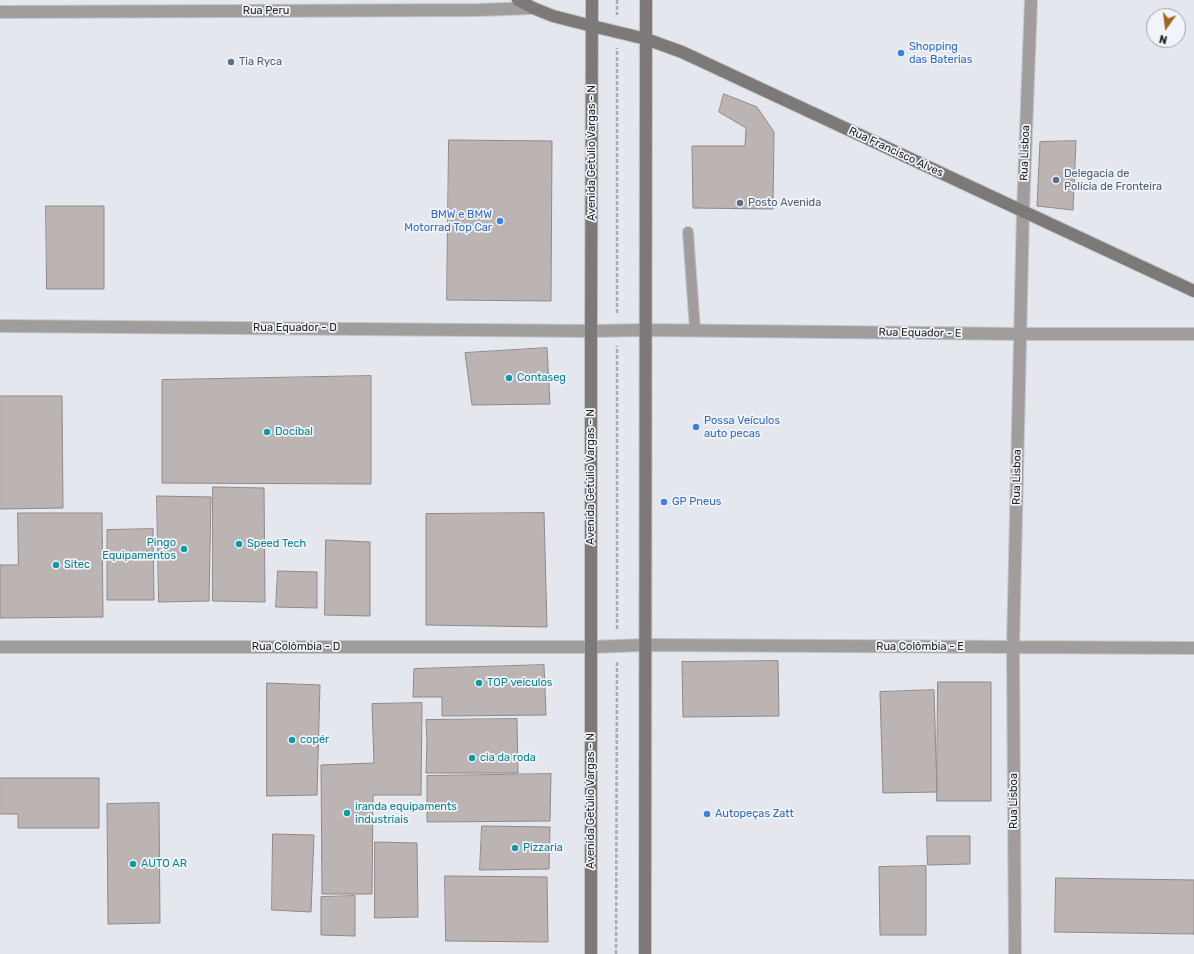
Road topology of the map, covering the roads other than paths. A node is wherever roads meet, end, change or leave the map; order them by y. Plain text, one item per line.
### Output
1 (518, 0) edge
2 (592, 0) edge
3 (646, 0) edge
4 (1031, 0) edge
5 (532, 8) junction
6 (0, 12) edge
7 (592, 26) junction
8 (646, 38) junction
9 (1023, 211) junction
10 (688, 232) dead end
11 (1194, 291) edge
12 (0, 326) edge
13 (591, 330) junction
14 (645, 330) junction
15 (695, 330) junction
16 (617, 331) joint
17 (1020, 334) junction
18 (1194, 334) edge
19 (645, 644) junction
20 (617, 646) joint
21 (592, 647) junction
22 (0, 648) edge
23 (1013, 648) junction
24 (1194, 648) edge
25 (591, 954) edge
26 (645, 954) edge
27 (1015, 954) edge

1 - 5 street, Rua Francisco Alves
2 - 7 street, Avenida Getúlio Vargas - N
3 - 8 street
4 - 9 street, Rua Lisboa
5 - 6 street, Rua Peru
5 - 7 street, Rua Francisco Alves
7 - 8 street, Rua Francisco Alves
7 - 13 street, Avenida Getúlio Vargas - N
8 - 9 street, Rua Francisco Alves
8 - 14 street
9 - 11 street, Rua Francisco Alves
9 - 17 street, Rua Lisboa
10 - 15 lane
12 - 13 street, Rua Equador - D
13 - 16 street, Rua Equador - D
13 - 21 street, Avenida Getúlio Vargas - N
14 - 15 street, Rua Equador - E
14 - 16 street, Rua Equador - E
14 - 19 street
15 - 17 street, Rua Equador - E
17 - 18 street, Rua Equador - E
17 - 23 street, Rua Lisboa
19 - 20 street, Rua Colômbia - E
19 - 23 street, Rua Colômbia - E
19 - 26 street
20 - 21 street, Rua Colômbia - D
21 - 22 street, Rua Colômbia - D
21 - 25 street, Avenida Getúlio Vargas - N
23 - 24 street, Rua Colômbia - E
23 - 27 street, Rua Lisboa

